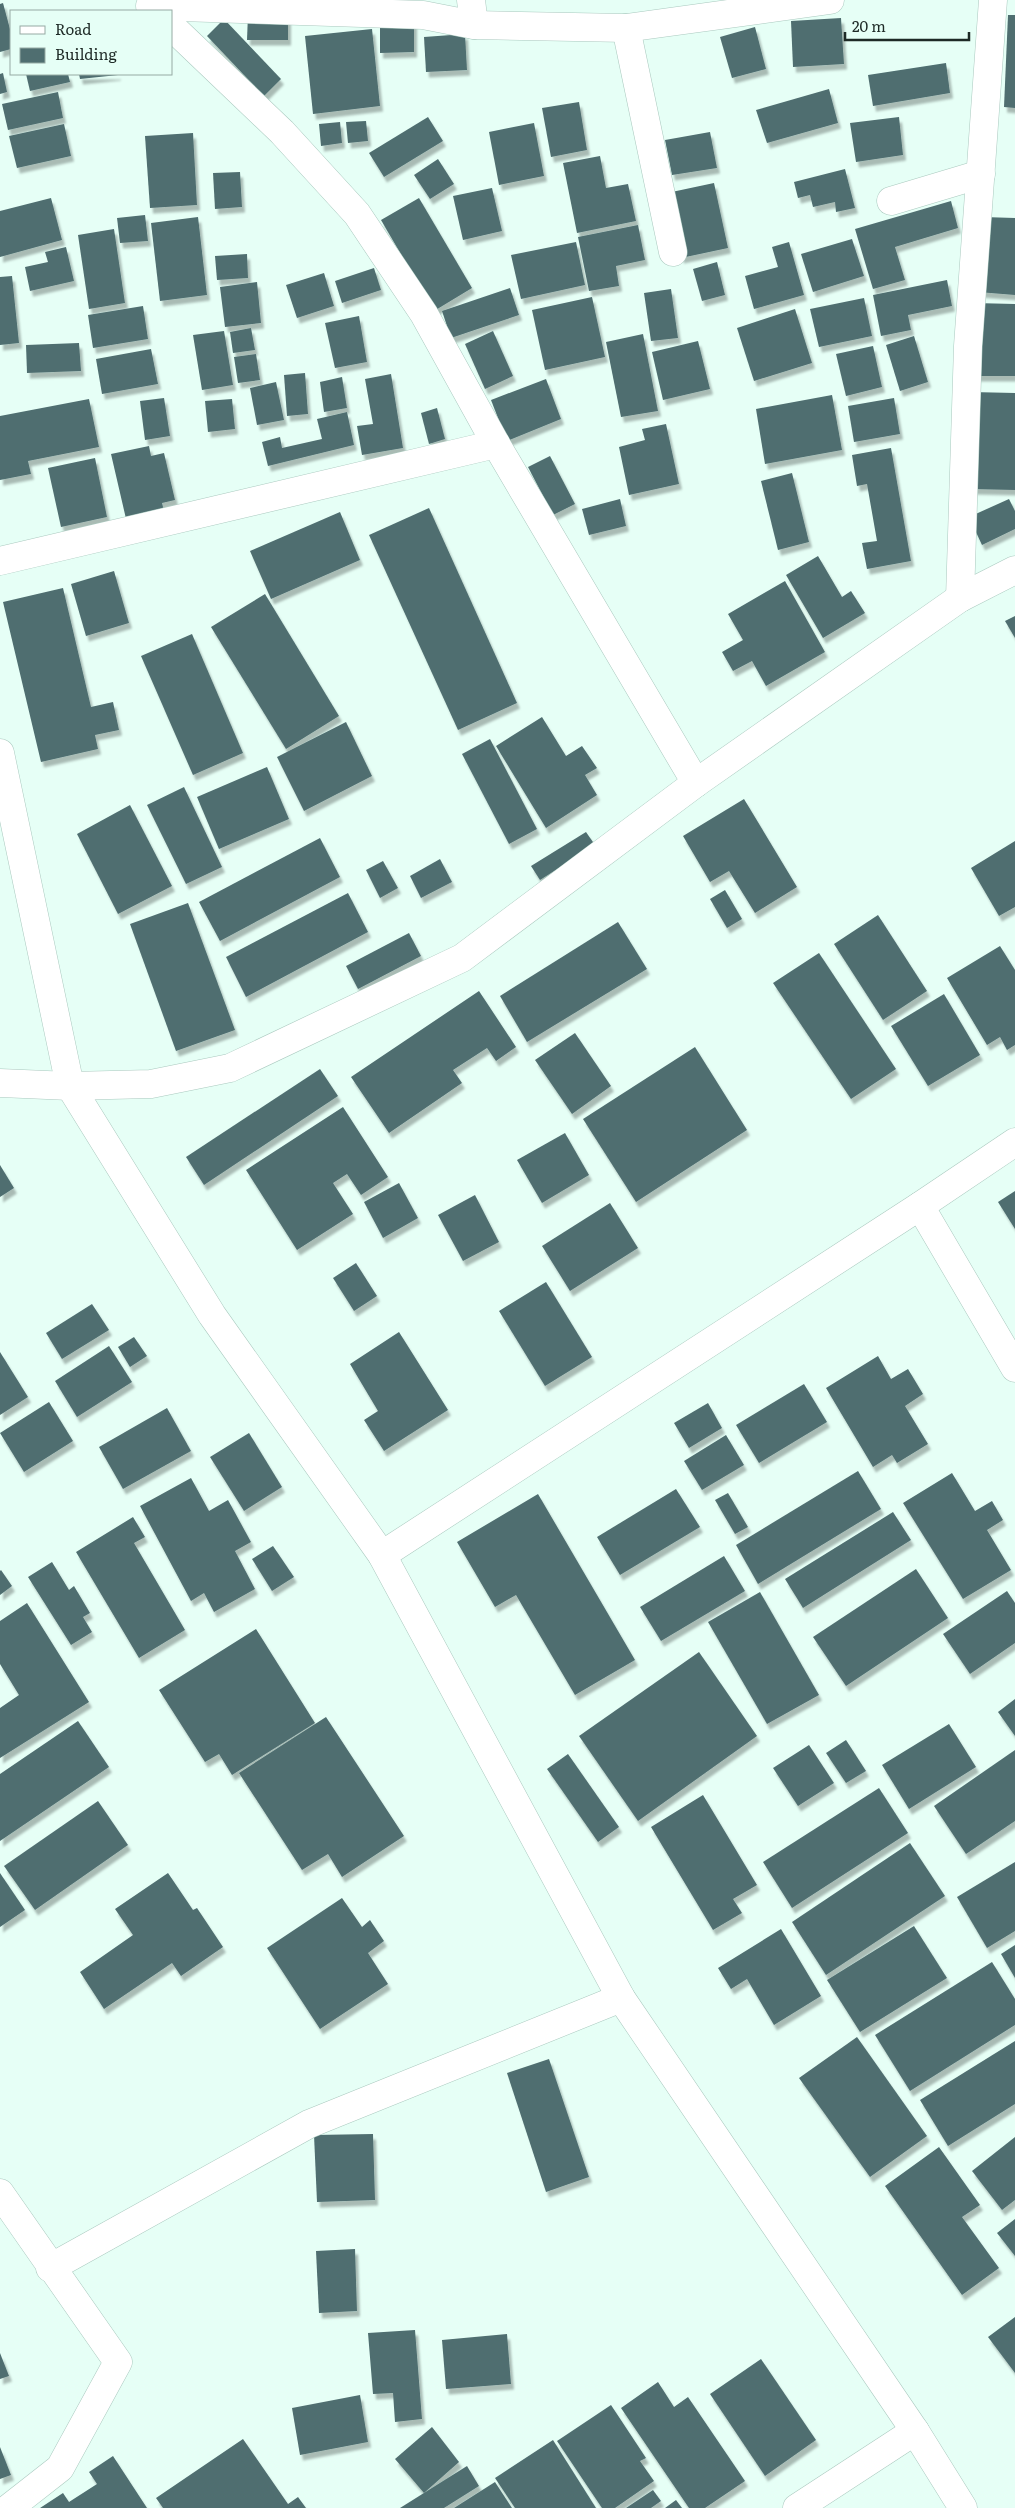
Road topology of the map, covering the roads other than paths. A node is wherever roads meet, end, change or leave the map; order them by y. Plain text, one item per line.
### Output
1 (830, 0) edge
2 (993, 0) edge
3 (150, 6) edge
4 (473, 13) edge
5 (172, 27) edge
6 (626, 28) junction
7 (981, 174) junction
8 (891, 200) dead end
9 (673, 252) dead end
10 (496, 444) junction
11 (0, 561) edge
12 (1015, 570) edge
13 (960, 598) junction
14 (0, 753) edge
15 (696, 783) junction
16 (0, 1083) edge
17 (70, 1086) junction
18 (1015, 1142) edge
19 (920, 1206) junction
20 (1015, 1368) edge
21 (382, 1555) junction
22 (621, 1998) junction
23 (0, 2193) edge
24 (50, 2268) junction
25 (915, 2431) junction
26 (9, 2508) edge
27 (797, 2508) edge
28 (963, 2508) edge

1 - 6 street
2 - 7 street
3 - 4 street
4 - 6 street
5 - 10 street
6 - 9 street
7 - 8 street
7 - 13 street
10 - 11 street
10 - 15 street
12 - 13 street
13 - 15 street
14 - 17 street
15 - 17 street
16 - 17 street
17 - 21 street
18 - 19 street
19 - 20 street
19 - 21 street
21 - 22 street
22 - 24 street
22 - 25 street
23 - 24 street
24 - 26 street
25 - 27 street
25 - 28 street

